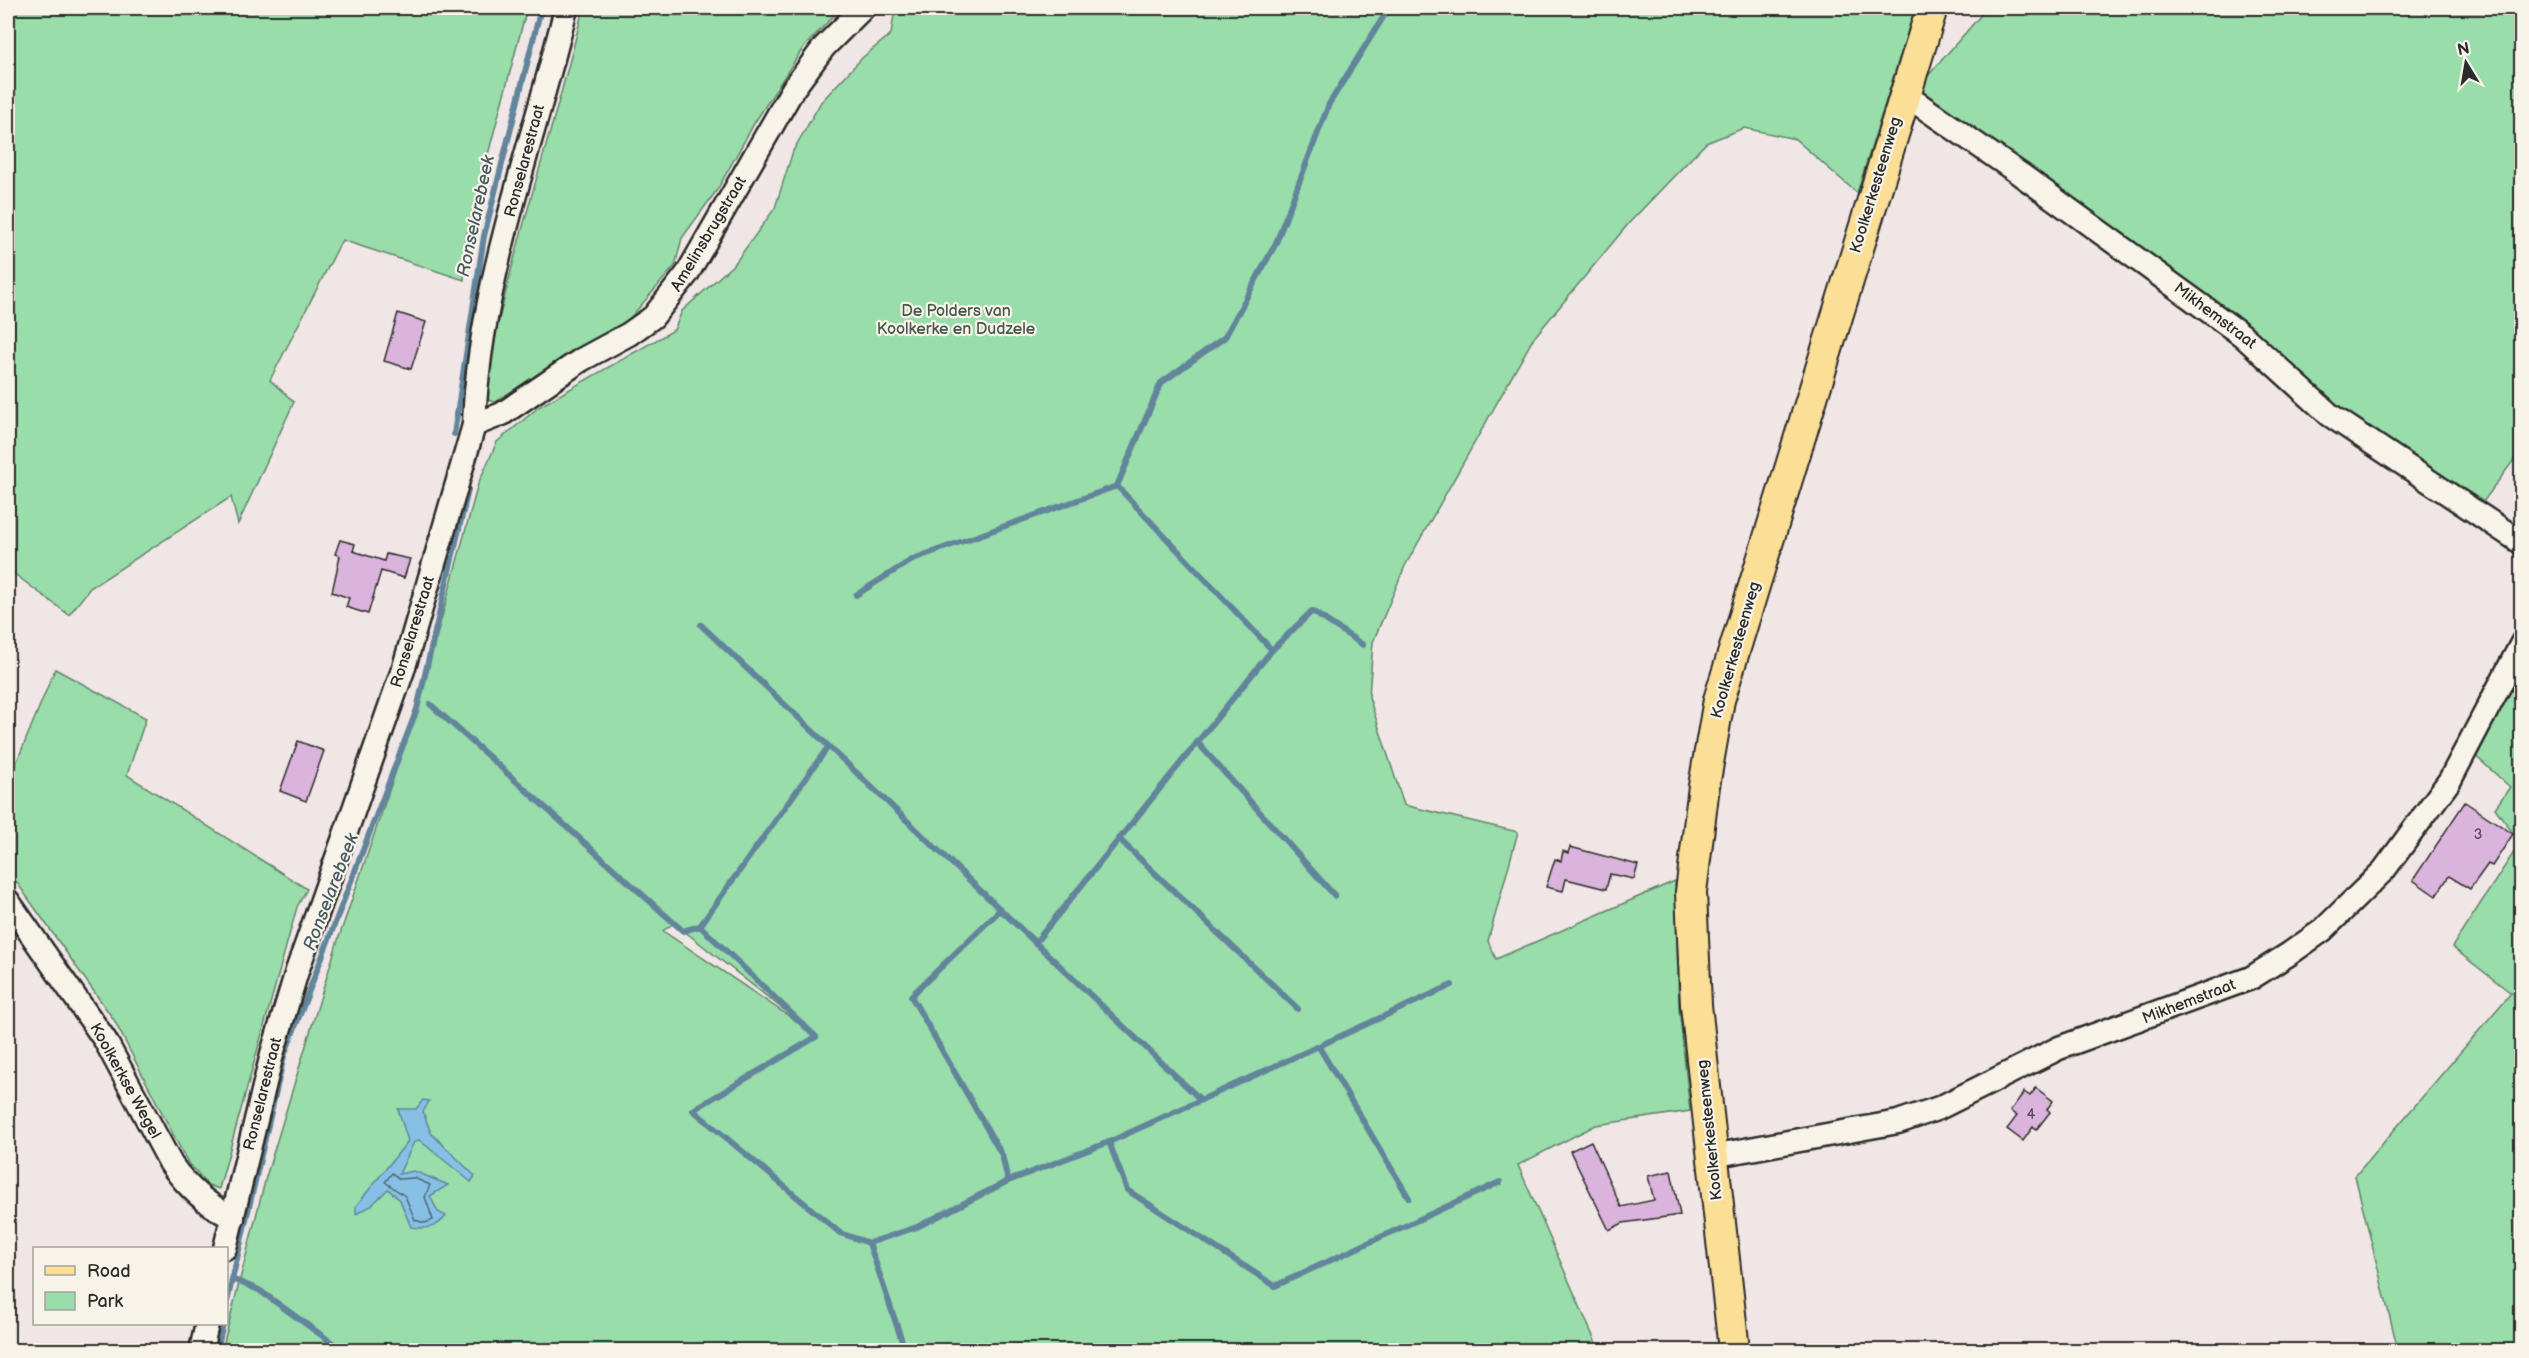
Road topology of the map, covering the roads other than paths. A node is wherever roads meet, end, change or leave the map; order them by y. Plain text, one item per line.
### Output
1 (566, 8) edge
2 (863, 8) edge
3 (1932, 8) edge
4 (1904, 94) junction
5 (474, 425) junction
6 (2522, 543) edge
7 (2522, 643) edge
8 (8, 901) edge
9 (1712, 1156) junction
10 (233, 1218) junction
11 (225, 1247) edge
12 (207, 1325) edge
13 (201, 1350) edge
14 (1734, 1350) edge

1 - 5 street, Ronselarestraat
2 - 5 street, Amelinsbrugstraat
3 - 4 main road, Koolkerkesteenweg
4 - 6 street, Mikhemstraat
4 - 9 main road, Koolkerkesteenweg
5 - 10 street, Ronselarestraat
7 - 9 street, Mikhemstraat
8 - 10 street, Koolkerkse Wegel
9 - 14 main road, Koolkerkesteenweg
10 - 11 street, Ronselarestraat
12 - 13 street

